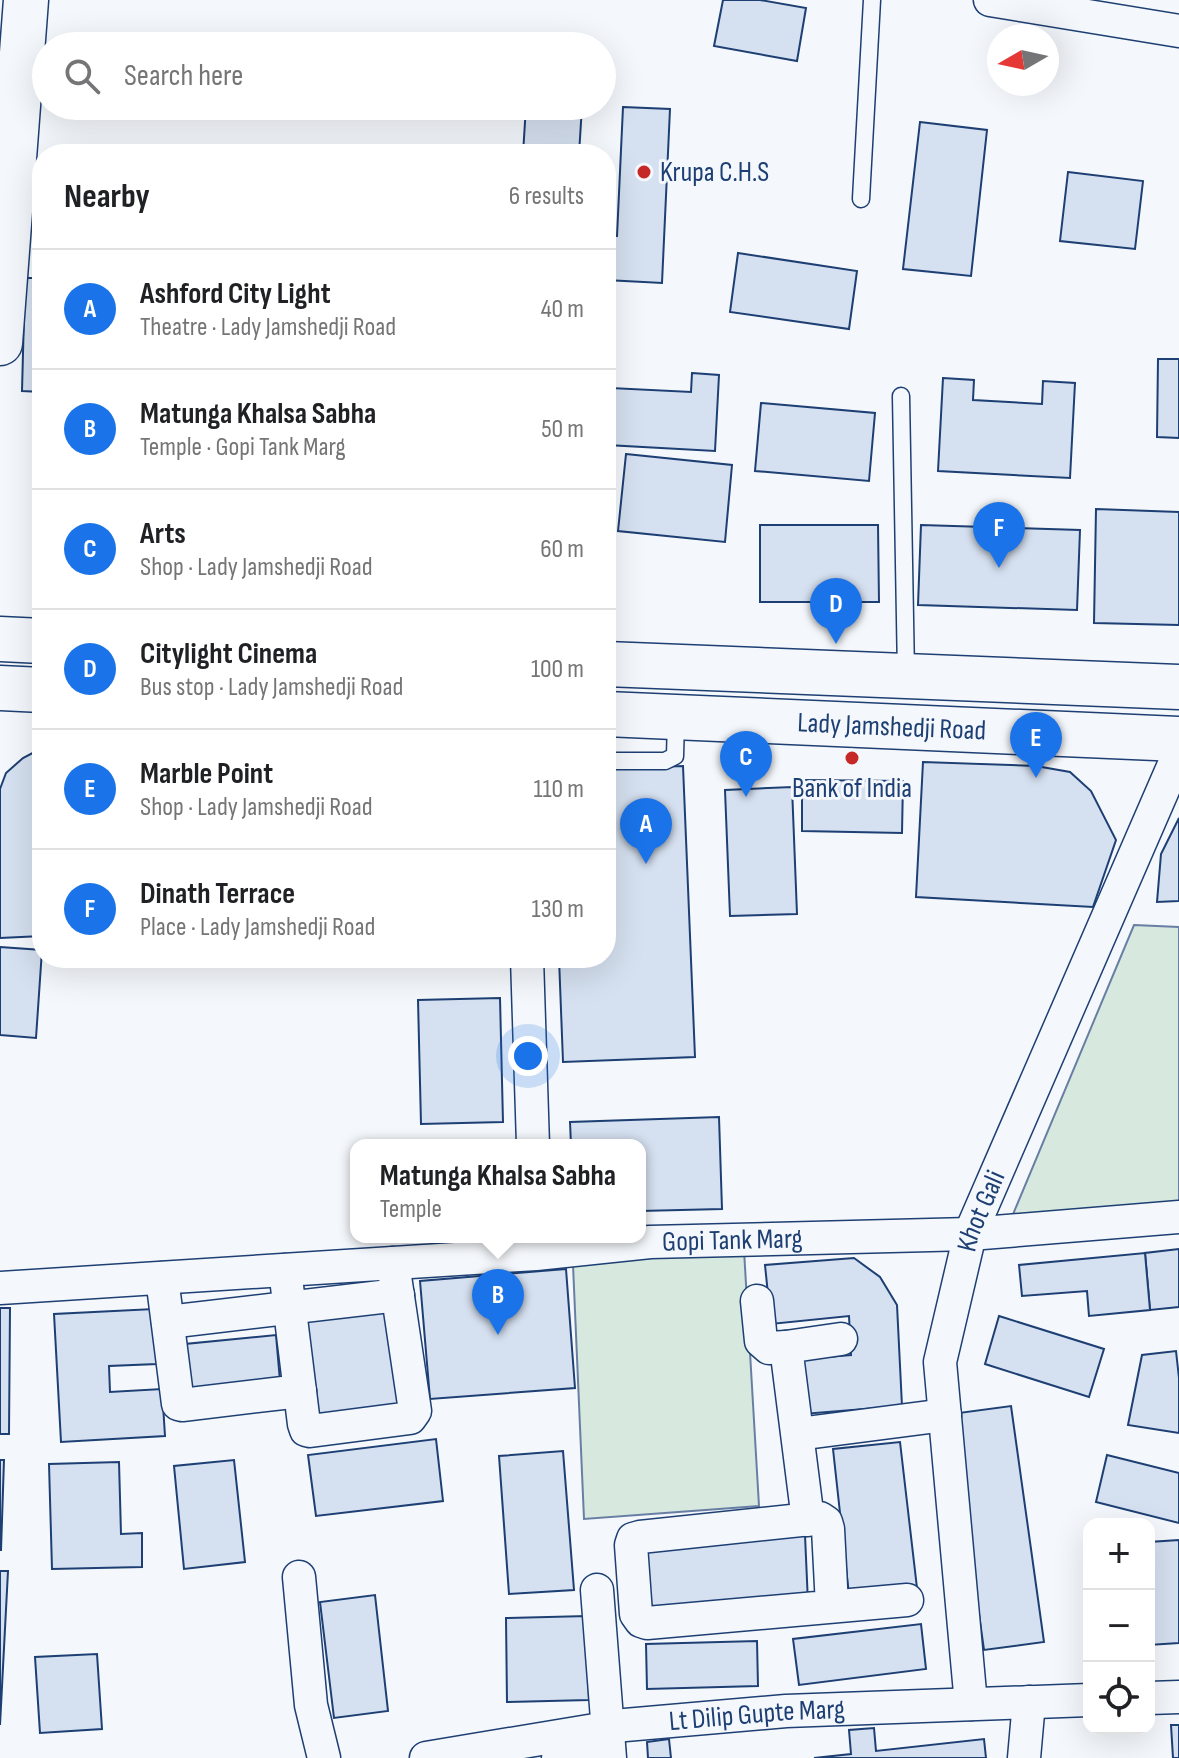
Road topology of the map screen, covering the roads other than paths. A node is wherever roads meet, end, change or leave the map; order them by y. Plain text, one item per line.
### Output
1 (26, 0) edge
2 (872, 0) edge
3 (990, 0) edge
4 (1092, 8) edge
5 (1032, 12) edge
6 (1179, 31) edge
7 (7, 160) edge
8 (861, 199) dead end
9 (0, 343) edge
10 (901, 396) dead end
11 (0, 639) edge
12 (32, 641) edge
13 (616, 664) edge
14 (906, 676) junction
15 (1179, 687) edge
16 (0, 688) edge
17 (32, 690) edge
18 (616, 714) edge
19 (676, 717) junction
20 (1179, 739) edge
21 (1179, 753) edge
22 (616, 761) edge
23 (527, 968) edge
24 (533, 1139) edge
25 (1179, 1217) edge
26 (970, 1234) junction
27 (646, 1242) edge
28 (622, 1243) edge
29 (536, 1246) edge
30 (393, 1263) junction
31 (285, 1270) junction
32 (162, 1278) junction
33 (0, 1288) edge
34 (398, 1295) junction
35 (757, 1301) dead end
36 (290, 1308) junction
37 (168, 1322) junction
38 (841, 1339) dead end
39 (786, 1347) junction
40 (300, 1391) junction
41 (945, 1415) junction
42 (798, 1434) junction
43 (808, 1520) junction
44 (299, 1577) dead end
45 (597, 1590) dead end
46 (907, 1600) dead end
47 (832, 1606) junction
48 (1179, 1697) edge
49 (1155, 1698) edge
50 (1083, 1700) edge
51 (1029, 1702) junction
52 (971, 1704) junction
53 (609, 1746) edge
54 (542, 1752) edge
55 (324, 1758) edge
56 (426, 1758) edge
57 (1024, 1758) edge

1 - 7 main road
2 - 8 lane
3 - 5 street
4 - 5 street
4 - 6 street
7 - 9 main road
10 - 14 lane
11 - 12 main road
13 - 14 main road, Lady Jamshedji Road
14 - 15 main road, Lady Jamshedji Road
16 - 17 main road
18 - 19 main road, Lady Jamshedji Road
19 - 20 main road, Lady Jamshedji Road
19 - 22 lane
21 - 26 street, Khot Gali
23 - 24 street
25 - 26 street, Gopi Tank Marg
26 - 27 street, Gopi Tank Marg
26 - 41 street, Khot Gali
28 - 29 street, Gopi Tank Marg
29 - 30 street, Gopi Tank Marg
30 - 31 street, Gopi Tank Marg
30 - 34 street
31 - 32 street, Gopi Tank Marg
31 - 36 street
32 - 33 street, Gopi Tank Marg
32 - 37 street
34 - 36 street
34 - 40 street
35 - 39 street
36 - 37 street
36 - 40 street
37 - 40 street
38 - 39 street
39 - 42 street
41 - 42 street
41 - 52 street, Khot Gali
42 - 43 street
43 - 47 street
43 - 47 street
44 - 55 street
45 - 53 street
46 - 47 street
48 - 49 street
50 - 51 street, Lt Dilip Gupte Marg
51 - 52 street, Lt Dilip Gupte Marg
51 - 57 street
52 - 53 street, Lt Dilip Gupte Marg
53 - 54 street, Lt Dilip Gupte Marg
54 - 56 street, Lt Dilip Gupte Marg

